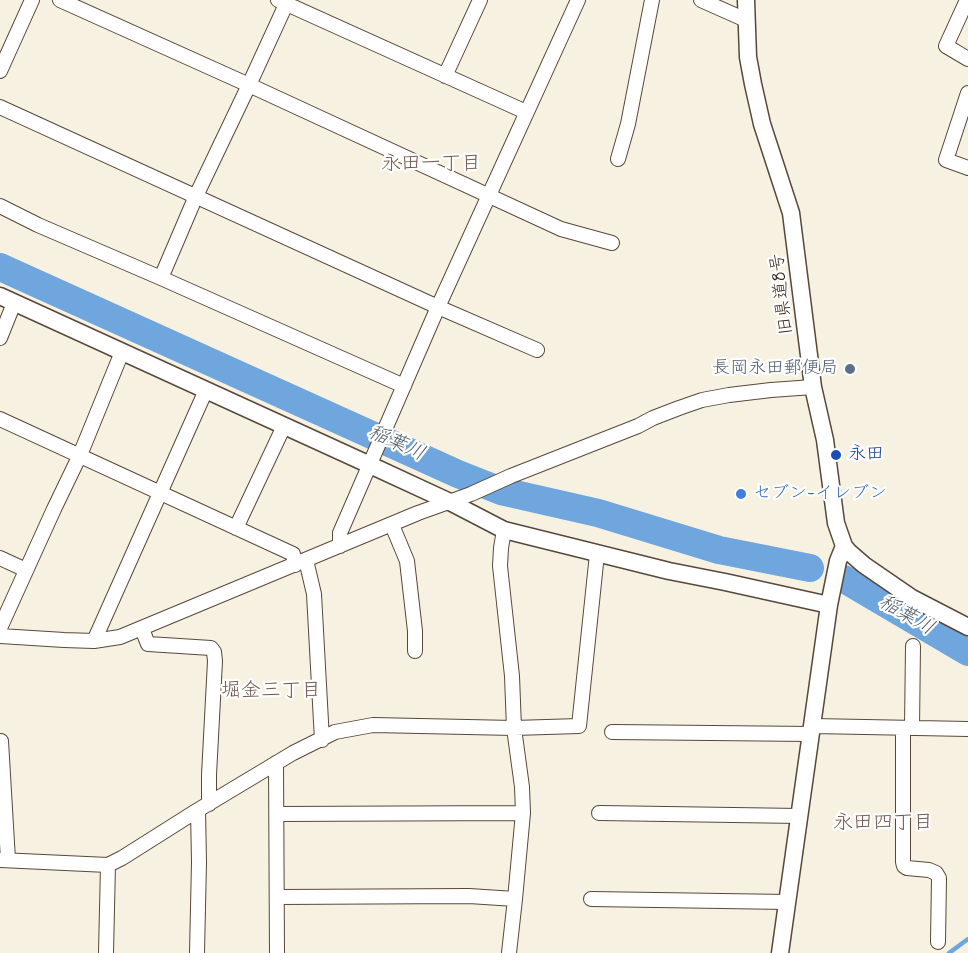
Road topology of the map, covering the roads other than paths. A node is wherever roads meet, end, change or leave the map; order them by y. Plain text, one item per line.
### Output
1 (32, 0) edge
2 (60, 0) edge
3 (480, 0) edge
4 (578, 0) edge
5 (652, 0) edge
6 (701, 0) edge
7 (746, 0) edge
8 (967, 0) edge
9 (284, 1) edge
10 (746, 20) junction
11 (968, 59) edge
12 (0, 71) edge
13 (445, 76) junction
14 (249, 85) junction
15 (968, 93) edge
16 (0, 107) edge
17 (526, 112) junction
18 (618, 159) dead end
19 (968, 168) edge
20 (196, 196) junction
21 (490, 196) junction
22 (0, 206) edge
23 (612, 243) dead end
24 (161, 278) junction
25 (7, 300) edge
26 (438, 307) junction
27 (0, 338) edge
28 (537, 350) dead end
29 (122, 352) junction
30 (404, 386) junction
31 (813, 387) junction
32 (206, 390) junction
33 (0, 419) edge
34 (284, 426) junction
35 (80, 455) junction
36 (370, 465) junction
37 (161, 493) junction
38 (450, 502) junction
39 (392, 525) junction
40 (236, 528) junction
41 (504, 530) junction
42 (340, 546) junction
43 (844, 546) junction
44 (597, 554) junction
45 (0, 558) edge
46 (300, 562) junction
47 (26, 570) junction
48 (829, 605) junction
49 (968, 627) edge
50 (0, 628) edge
51 (142, 629) junction
52 (0, 636) edge
53 (94, 640) junction
54 (913, 646) dead end
55 (415, 651) dead end
56 (514, 728) junction
57 (907, 728) junction
58 (968, 729) edge
59 (812, 730) junction
60 (612, 732) dead end
61 (321, 740) junction
62 (0, 741) edge
63 (276, 763) junction
64 (204, 807) junction
65 (523, 813) junction
66 (598, 813) dead end
67 (277, 814) junction
68 (800, 816) junction
69 (4, 860) edge
70 (108, 865) junction
71 (277, 897) junction
72 (515, 899) junction
73 (591, 899) dead end
74 (787, 902) junction
75 (938, 942) dead end
76 (106, 953) edge
77 (197, 953) edge
78 (277, 953) edge
79 (509, 953) edge
80 (780, 953) edge

1 - 12 street
2 - 14 street
3 - 13 street
4 - 17 street
5 - 18 street
6 - 10 street
7 - 10 street, 旧県道8号
8 - 11 street
9 - 13 street
9 - 14 street
10 - 31 street, 旧県道8号
13 - 17 street
14 - 20 street
14 - 21 street
15 - 19 street
16 - 20 street
17 - 21 street
20 - 24 street
20 - 26 street
21 - 23 street
21 - 26 street
22 - 24 street
24 - 30 street
25 - 27 street
25 - 29 street
26 - 28 street
26 - 30 street
29 - 32 street
29 - 35 street
30 - 36 street
31 - 38 street
31 - 43 street, 旧県道8号
32 - 34 street
32 - 37 street
33 - 35 street
34 - 36 street
34 - 40 street
35 - 37 street
35 - 47 street
36 - 38 street
36 - 42 street
37 - 40 street
37 - 53 street
38 - 39 street
38 - 41 street
39 - 42 street
39 - 55 street
40 - 46 street
41 - 44 street
41 - 56 street
42 - 46 street
43 - 48 street
43 - 49 street
44 - 48 street
44 - 56 street
45 - 47 street
46 - 51 street
46 - 61 street
47 - 50 street
48 - 59 street
51 - 53 street
51 - 64 street
52 - 53 street
54 - 57 street
56 - 61 street
56 - 65 street
57 - 58 street
57 - 59 street
57 - 75 street
59 - 60 street
59 - 68 street
61 - 63 street
62 - 69 street
63 - 64 street
63 - 67 street
64 - 70 street
64 - 77 street
65 - 67 street
65 - 72 street
66 - 68 street
67 - 71 street
68 - 74 street
69 - 70 street
70 - 76 street
71 - 72 street
71 - 78 street
72 - 79 street
73 - 74 street
74 - 80 street

